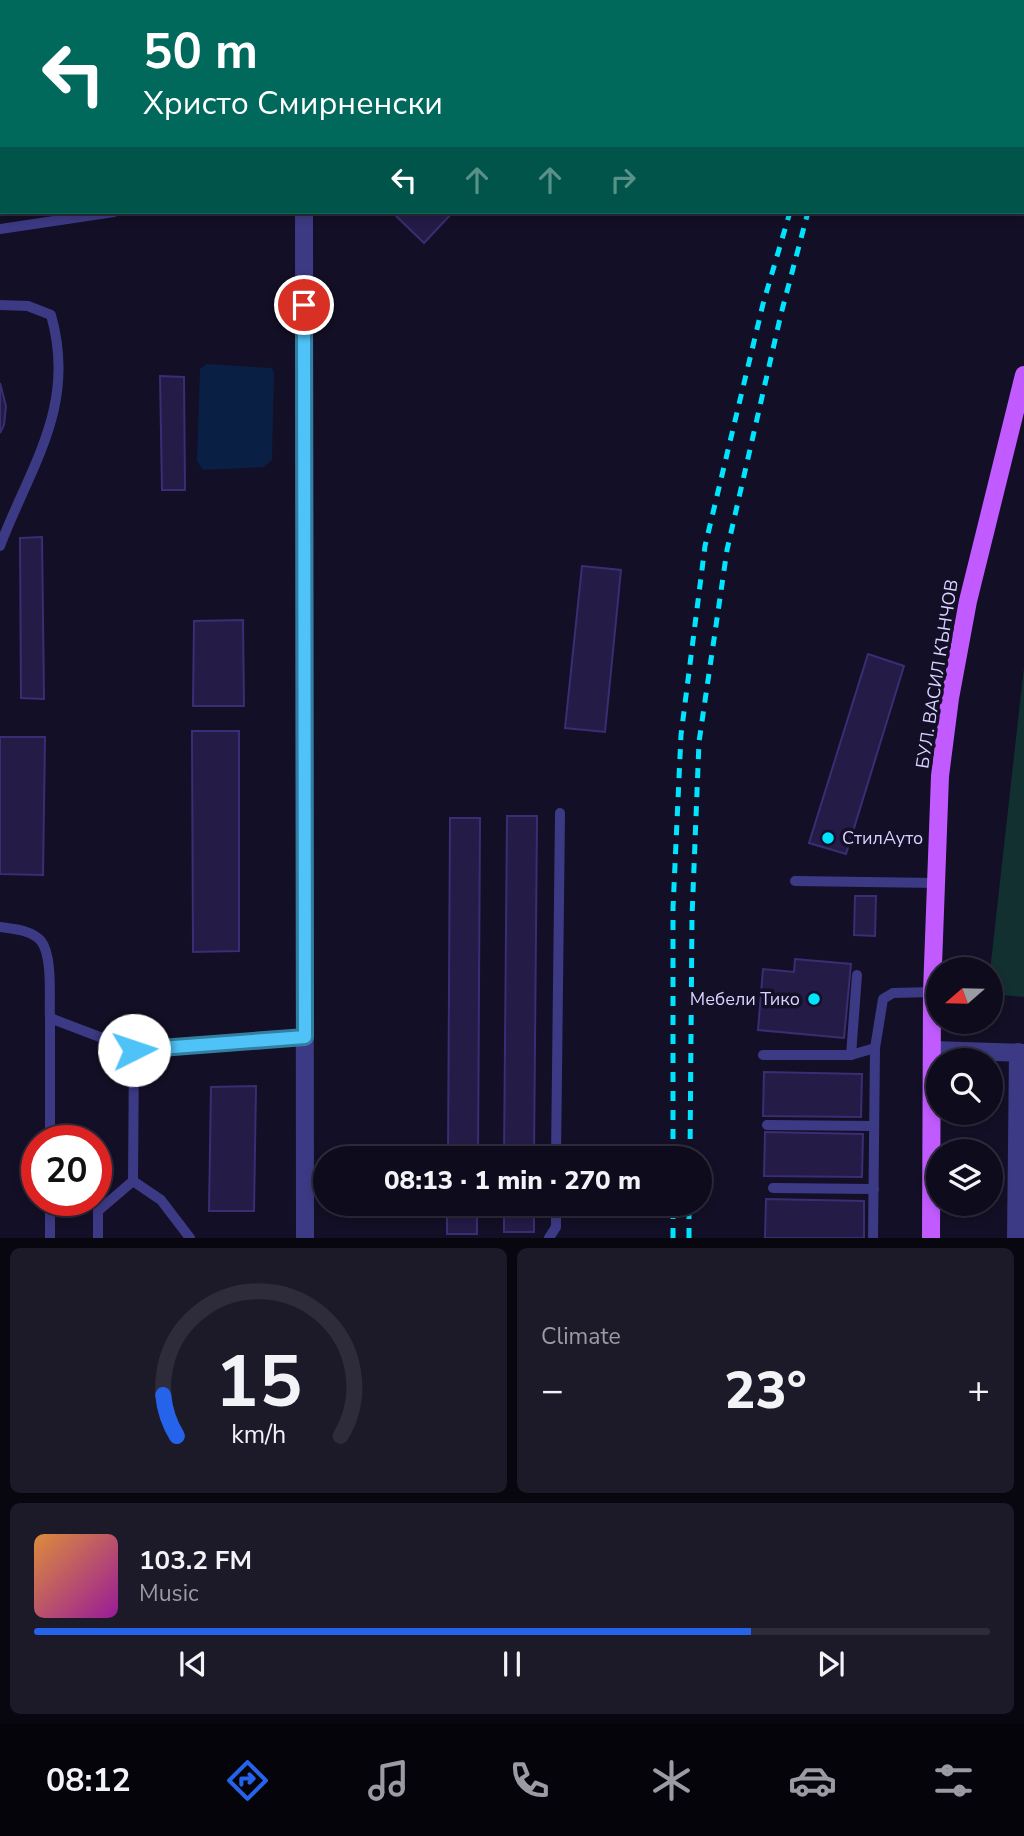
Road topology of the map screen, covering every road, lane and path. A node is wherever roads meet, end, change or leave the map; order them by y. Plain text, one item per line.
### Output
1 (101, 214) edge
2 (304, 214) edge
3 (0, 229) edge
4 (0, 305) edge
5 (1024, 375) edge
6 (0, 546) edge
7 (560, 813) dead end
8 (795, 881) dead end
9 (937, 883) junction
10 (0, 927) edge
11 (934, 957) edge
12 (857, 975) dead end
13 (926, 992) edge
14 (50, 1018) junction
15 (305, 1037) junction
16 (875, 1048) junction
17 (134, 1050) junction
18 (1003, 1052) edge
19 (1021, 1052) edge
20 (763, 1055) dead end
21 (851, 1055) junction
22 (50, 1125) edge
23 (767, 1125) dead end
24 (932, 1125) edge
25 (874, 1126) junction
26 (556, 1146) edge
27 (133, 1181) junction
28 (773, 1188) dead end
29 (874, 1189) junction
30 (50, 1216) edge
31 (556, 1216) edge
32 (50, 1237) edge
33 (98, 1237) edge
34 (190, 1237) edge
35 (305, 1237) edge
36 (549, 1237) edge
37 (873, 1237) edge
38 (930, 1237) edge
39 (1016, 1237) edge

1 - 3 lane
2 - 15 street
4 - 6 lane
5 - 9 main road, БУЛ. ВАСИЛ КЪНЧОВ
7 - 26 lane
8 - 9 lane
9 - 11 main road, БУЛ. ВАСИЛ КЪНЧОВ
10 - 14 lane
12 - 21 lane
13 - 16 lane
14 - 17 lane
14 - 22 lane
15 - 17 lane
15 - 35 street
16 - 21 lane
16 - 25 lane
17 - 27 lane
18 - 19 street
19 - 39 street
20 - 21 lane
23 - 25 lane
24 - 38 main road, БУЛ. ВАСИЛ КЪНЧОВ
25 - 29 lane
27 - 33 lane
27 - 34 lane
28 - 29 lane
29 - 37 lane
30 - 32 lane
31 - 36 lane

